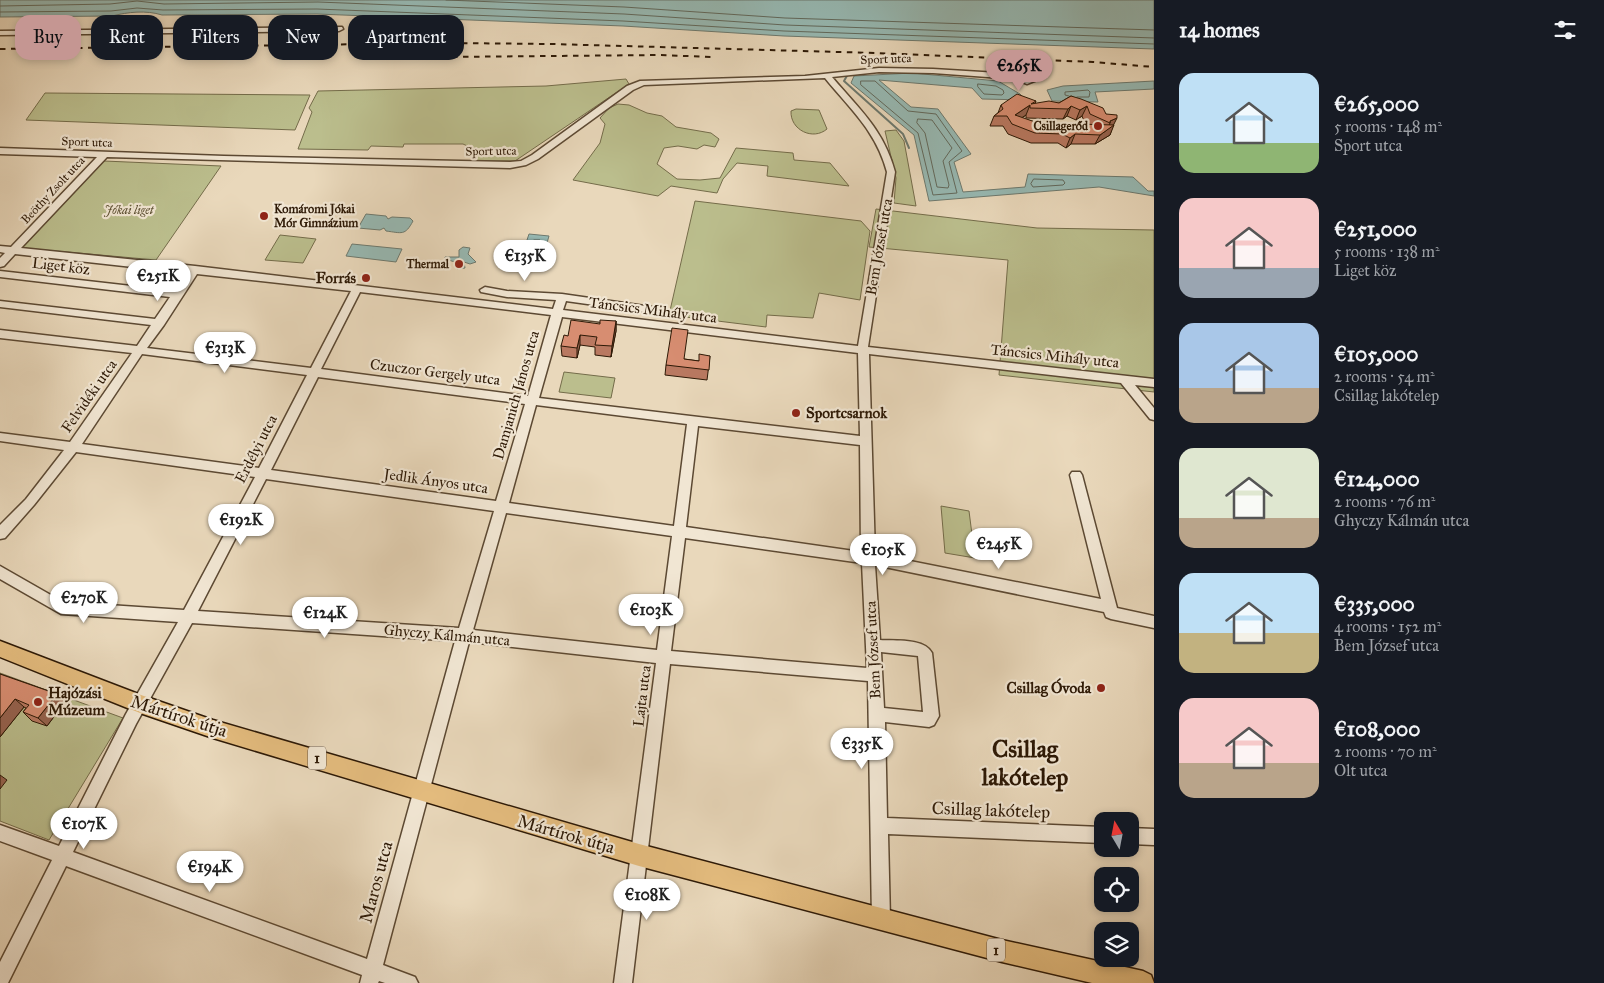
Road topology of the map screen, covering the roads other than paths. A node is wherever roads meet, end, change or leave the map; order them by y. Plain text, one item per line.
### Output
1 (339, 29) dead end
2 (0, 32) edge
3 (826, 75) junction
4 (1017, 78) dead end
5 (0, 151) edge
6 (104, 155) junction
7 (0, 249) edge
8 (13, 251) junction
9 (0, 264) edge
10 (195, 269) junction
11 (0, 274) edge
12 (357, 288) junction
13 (485, 290) dead end
14 (178, 295) junction
15 (562, 297) junction
16 (0, 304) edge
17 (666, 312) dead end
18 (557, 313) junction
19 (160, 323) junction
20 (0, 334) edge
21 (140, 349) junction
22 (863, 349) junction
23 (313, 373) junction
24 (1124, 379) junction
25 (1154, 382) edge
26 (532, 401) junction
27 (1154, 416) edge
28 (693, 421) junction
29 (0, 436) edge
30 (866, 441) junction
31 (74, 446) junction
32 (263, 473) junction
33 (1076, 475) dead end
34 (502, 506) junction
35 (680, 531) junction
36 (0, 534) edge
37 (868, 558) junction
38 (0, 572) edge
39 (1109, 607) junction
40 (189, 615) junction
41 (1154, 622) edge
42 (464, 635) junction
43 (872, 645) junction
44 (0, 649) edge
45 (663, 657) junction
46 (874, 675) junction
47 (140, 704) junction
48 (877, 714) junction
49 (421, 790) junction
50 (879, 826) junction
51 (0, 833) edge
52 (1094, 835) edge
53 (1139, 837) edge
54 (1154, 838) edge
55 (639, 855) junction
56 (63, 856) junction
57 (881, 920) junction
58 (371, 976) edge
59 (1112, 980) edge
60 (0, 981) edge
61 (409, 983) edge
62 (623, 983) edge
63 (1143, 983) edge

1 - 2 street
3 - 4 street, Sport utca
3 - 6 street, Sport utca
3 - 22 street, Bem József utca
5 - 6 street, Sport utca
6 - 8 street, Beöthy Zsolt utca
7 - 8 street, Táncsics Mihály utca
8 - 9 street, Beöthy Zsolt utca
8 - 10 street, Táncsics Mihály utca
10 - 12 street, Táncsics Mihály utca
10 - 14 street, Felvidéki utca
11 - 14 street, Liget köz
12 - 18 street, Táncsics Mihály utca
12 - 23 street, Erdélyi utca
13 - 15 street
14 - 19 street, Felvidéki utca
15 - 17 street
15 - 18 street, Damjanich János utca
16 - 19 street
18 - 22 street, Táncsics Mihály utca
18 - 26 street, Damjanich János utca
19 - 21 street, Felvidéki utca
20 - 21 street, Czuczor Gergely utca
21 - 23 street, Czuczor Gergely utca
21 - 31 street, Felvidéki utca
22 - 24 street, Táncsics Mihály utca
22 - 30 street, Bem József utca
23 - 26 street, Czuczor Gergely utca
23 - 32 street, Erdélyi utca
24 - 25 street, Táncsics Mihály utca
24 - 27 street
26 - 28 street, Czuczor Gergely utca
26 - 34 street, Damjanich János utca
28 - 30 street, Czuczor Gergely utca
28 - 35 street, Lajta utca
29 - 31 street, Jedlik Ányos utca
30 - 37 street, Bem József utca
31 - 32 street, Jedlik Ányos utca
31 - 36 street, Felvidéki utca
32 - 34 street, Jedlik Ányos utca
32 - 40 street, Erdélyi utca
33 - 39 street
34 - 35 street, Jedlik Ányos utca
34 - 42 street, Damjanich János utca
35 - 37 street, Jedlik Ányos utca
35 - 45 street, Lajta utca
37 - 39 street
37 - 43 street, Bem József utca
38 - 40 street, Ghyczy Kálmán utca
39 - 41 street
40 - 42 street, Ghyczy Kálmán utca
40 - 47 street, Erdélyi utca
42 - 45 street, Ghyczy Kálmán utca
42 - 49 street, Damjanich János utca
43 - 46 street, Bem József utca
43 - 48 street
44 - 47 main road, Mártírok útja / 1
45 - 46 street, Ghyczy Kálmán utca
45 - 55 street, Lajta utca
46 - 48 street, Bem József utca
47 - 49 main road, Mártírok útja / 1
47 - 56 street, Erdélyi utca
48 - 50 street, Bem József utca
49 - 55 main road, Mártírok útja / 1
49 - 58 street, Maros utca
50 - 52 street, Csillag lakótelep
50 - 57 street, Bem József utca
51 - 56 street
53 - 54 street
55 - 57 main road, Mártírok útja / 1
55 - 62 street, Lajta utca
56 - 58 street
56 - 60 street, Erdélyi utca
57 - 59 main road, Mártírok útja / 1
58 - 61 street
59 - 63 main road, Mártírok útja / 1

